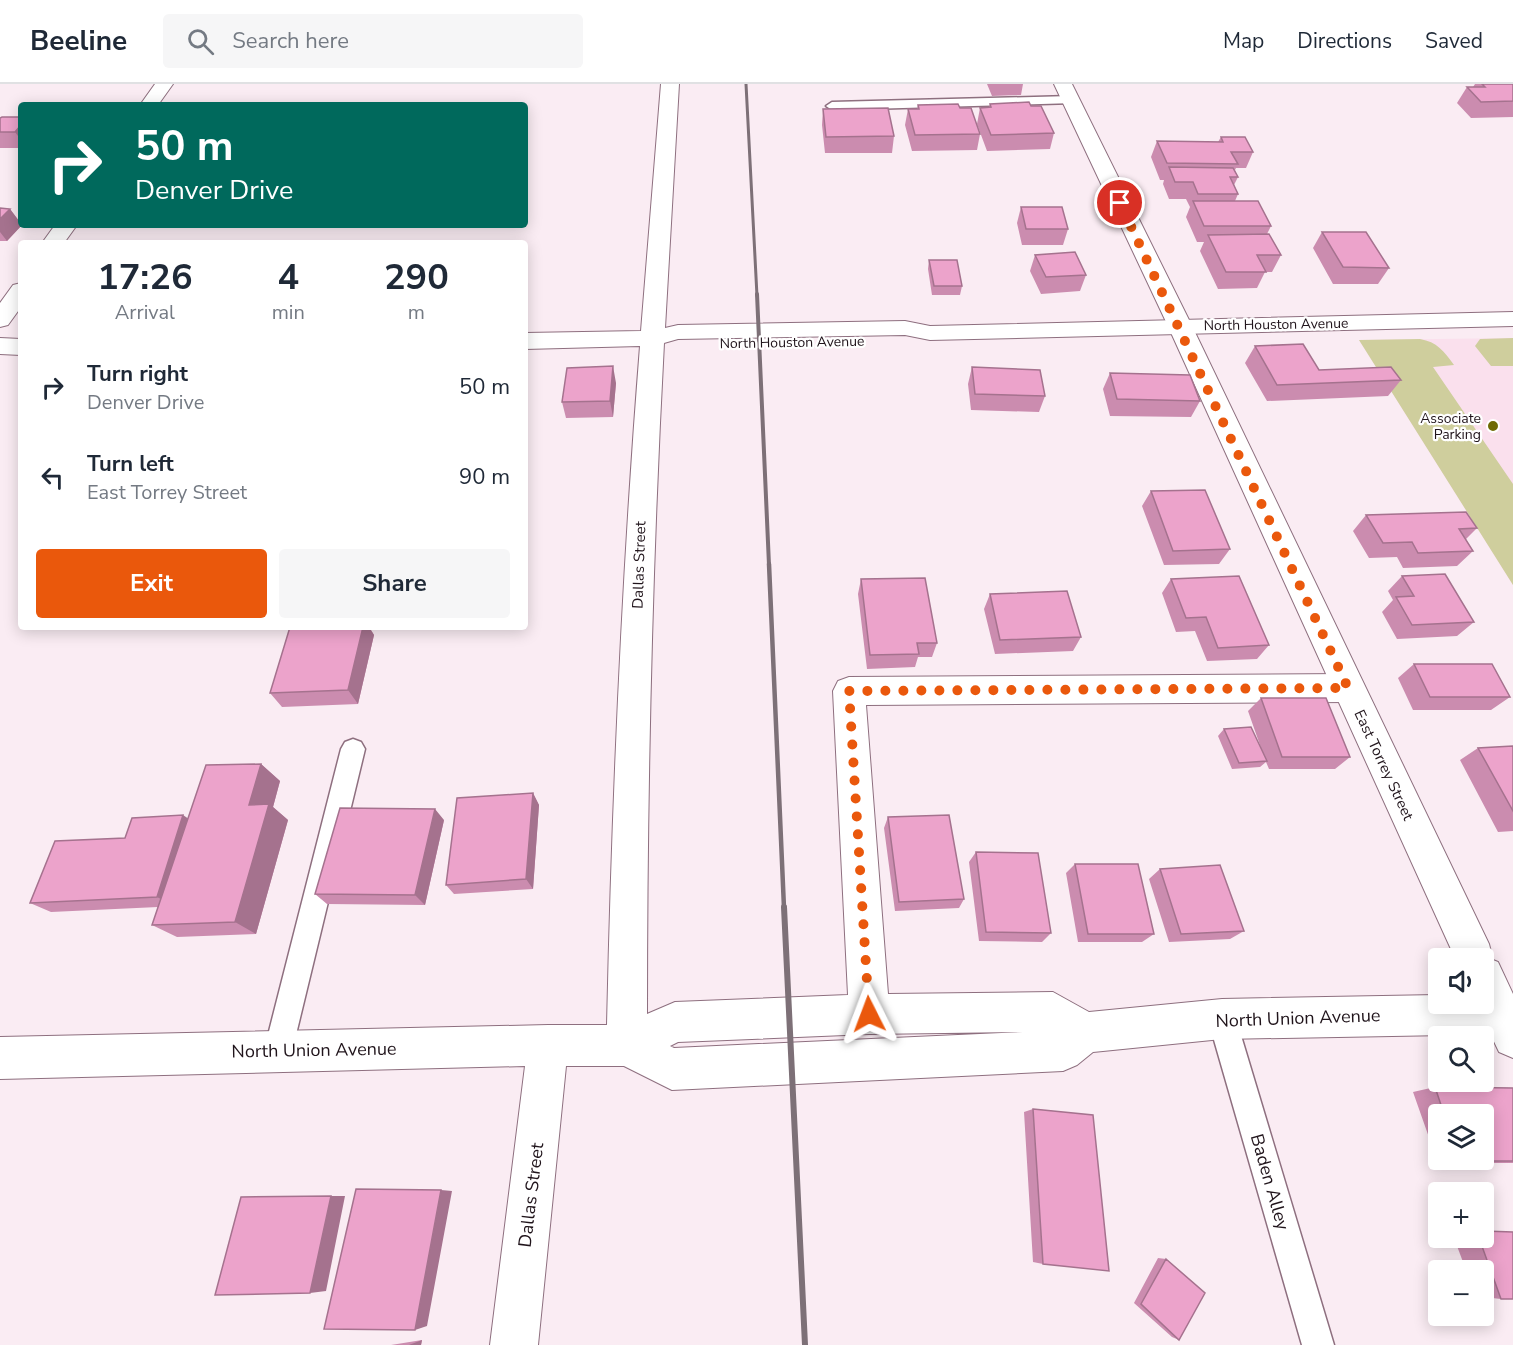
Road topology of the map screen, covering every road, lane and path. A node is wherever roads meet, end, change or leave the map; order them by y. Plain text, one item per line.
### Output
1 (670, 84) edge
2 (1067, 92) edge
3 (832, 106) edge
4 (18, 294) edge
5 (1513, 319) edge
6 (0, 320) edge
7 (1180, 326) junction
8 (654, 338) junction
9 (528, 340) edge
10 (0, 346) edge
11 (18, 347) edge
12 (1348, 688) junction
13 (353, 748) dead end
14 (1470, 948) edge
15 (1494, 994) edge
16 (869, 1014) junction
17 (1222, 1019) junction
18 (1509, 1022) edge
19 (1084, 1034) junction
20 (548, 1045) junction
21 (627, 1047) junction
22 (278, 1051) junction
23 (0, 1058) edge
24 (514, 1345) edge
25 (1318, 1345) edge

1 - 8 street, Dallas Street
2 - 3 lane
2 - 7 street, East Torrey Street
4 - 6 street
5 - 7 street, North Houston Avenue
7 - 8 street, North Houston Avenue
7 - 12 street, East Torrey Street
8 - 9 street, North Houston Avenue
8 - 21 street, Dallas Street
10 - 11 street
12 - 14 street, East Torrey Street
12 - 16 street
13 - 22 lane
15 - 18 street
16 - 19 street, North Union Avenue
16 - 21 street, North Union Avenue
17 - 18 street, North Union Avenue
17 - 19 street, North Union Avenue
17 - 25 lane, Baden Alley
19 - 21 street, North Union Avenue
20 - 21 street, North Union Avenue
20 - 22 street, North Union Avenue
20 - 24 street, Dallas Street
22 - 23 street, North Union Avenue

